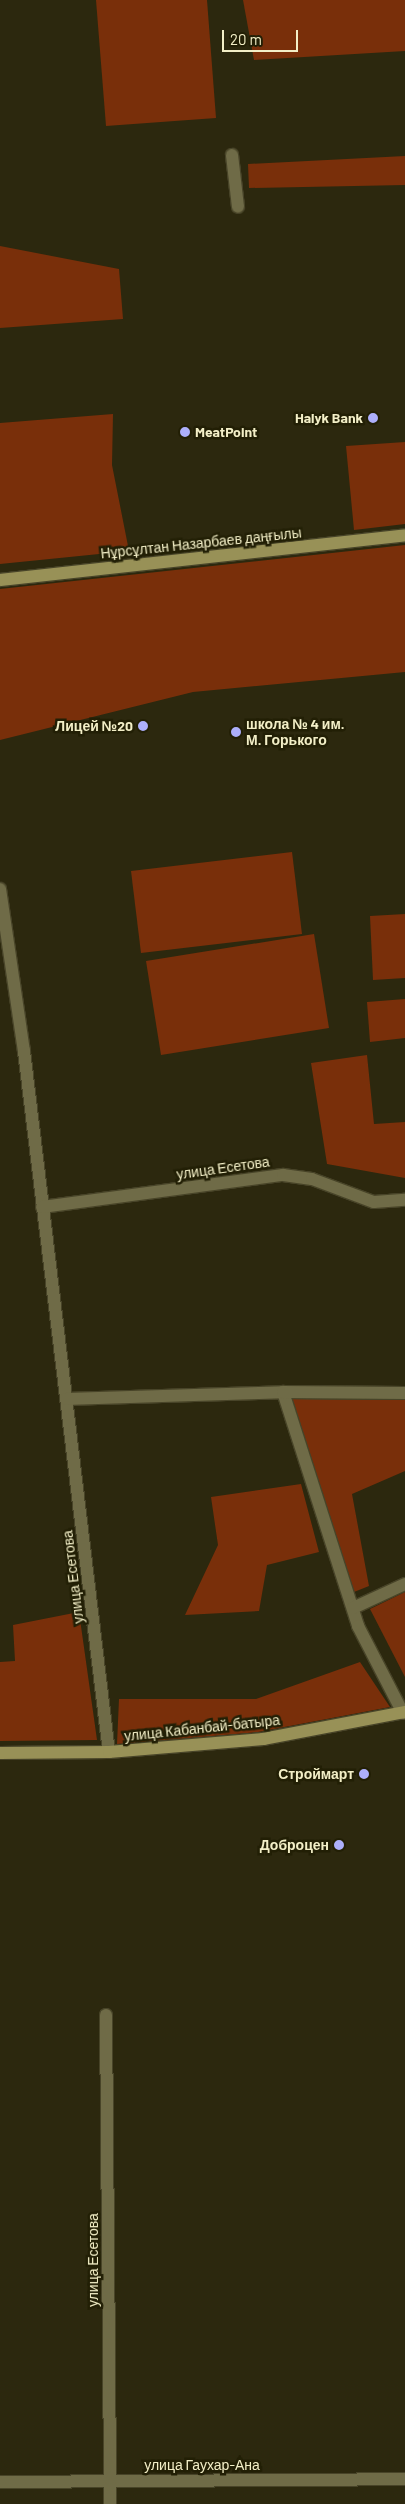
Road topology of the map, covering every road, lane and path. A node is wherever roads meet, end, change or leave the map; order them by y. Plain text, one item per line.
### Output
1 (232, 155) dead end
2 (238, 207) dead end
3 (405, 535) edge
4 (0, 580) edge
5 (0, 889) edge
6 (405, 1200) edge
7 (42, 1207) junction
8 (283, 1392) junction
9 (405, 1393) edge
10 (66, 1399) junction
11 (405, 1584) edge
12 (353, 1608) junction
13 (404, 1714) edge
14 (110, 1752) junction
15 (0, 1753) edge
16 (106, 2015) dead end
17 (405, 2479) edge
18 (109, 2481) junction
19 (0, 2482) edge
20 (110, 2504) edge

1 - 2 street
3 - 4 main road, Нұрсұлтан Назарбаев даңғылы
5 - 7 street, улица Есетова
6 - 7 street, улица Есетова
7 - 10 street, улица Есетова
8 - 9 street
8 - 10 street
8 - 12 street
10 - 14 street, улица Есетова
11 - 12 street
12 - 13 street
13 - 14 main road, улица Кабанбай-батыра
14 - 15 main road, улица Кабанбай-батыра
16 - 18 street, улица Есетова
17 - 18 street, улица Гаухар-Ана
18 - 19 street, улица Гаухар-Ана
18 - 20 street, улица Есетова

